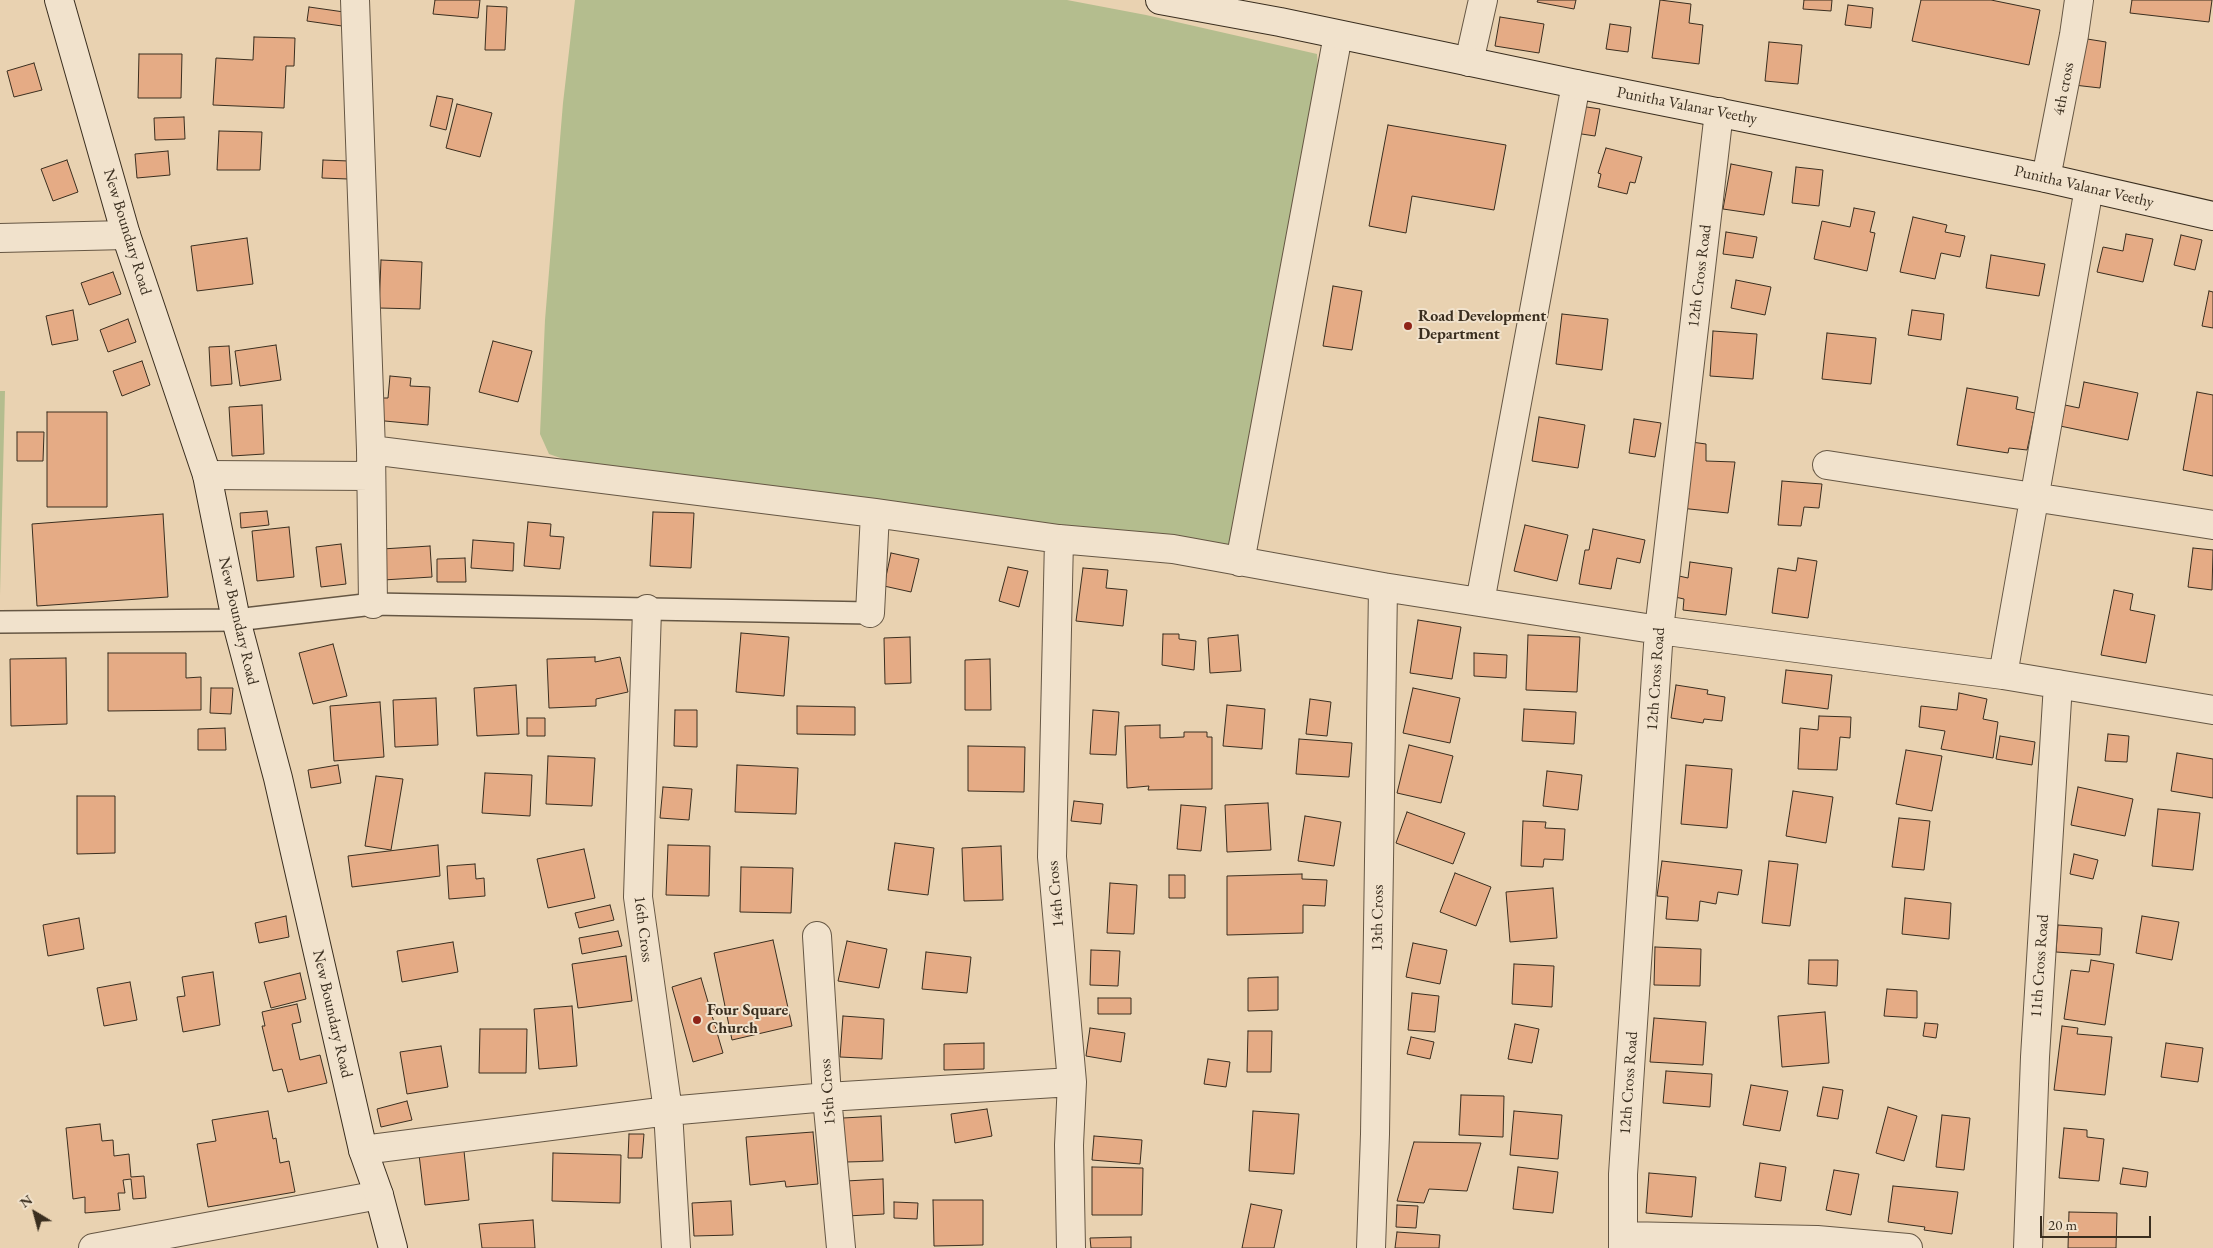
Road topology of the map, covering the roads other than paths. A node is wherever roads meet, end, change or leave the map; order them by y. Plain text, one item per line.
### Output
1 (59, 0) edge
2 (355, 0) edge
3 (1160, 0) edge
4 (1483, 0) edge
5 (2079, 0) edge
6 (1338, 34) junction
7 (1469, 62) junction
8 (1576, 84) junction
9 (1720, 112) junction
10 (2046, 178) junction
11 (2089, 188) junction
12 (2213, 216) edge
13 (126, 235) junction
14 (0, 238) edge
15 (371, 463) junction
16 (1827, 465) dead end
17 (207, 475) junction
18 (2035, 498) junction
19 (875, 513) junction
20 (2213, 525) edge
21 (1059, 539) junction
22 (1240, 562) junction
23 (1383, 587) junction
24 (1480, 602) junction
25 (373, 604) junction
26 (647, 610) junction
27 (870, 613) joint
28 (236, 620) junction
29 (0, 622) edge
30 (1659, 630) junction
31 (2004, 676) junction
32 (2058, 684) junction
33 (2213, 710) edge
34 (817, 936) dead end
35 (1072, 1082) junction
36 (828, 1097) junction
37 (668, 1111) junction
38 (363, 1150) junction
39 (379, 1195) junction
40 (1623, 1242) edge
41 (94, 1248) edge
42 (392, 1248) edge
43 (676, 1248) edge
44 (841, 1248) edge
45 (1071, 1248) edge
46 (1371, 1248) edge
47 (1908, 1248) edge
48 (2028, 1248) edge

1 - 13 street, New Boundary Road
2 - 15 street
3 - 6 street, Punitha Valanar Veethy
4 - 7 street
5 - 10 street, 4th cross
6 - 7 street, Punitha Valanar Veethy
6 - 22 street
7 - 8 street, Punitha Valanar Veethy
8 - 9 street, Punitha Valanar Veethy
8 - 24 street
9 - 10 street, Punitha Valanar Veethy
9 - 30 street, 12th Cross Road
10 - 11 street, Punitha Valanar Veethy
11 - 12 street, Punitha Valanar Veethy
11 - 18 street
13 - 14 street
13 - 17 street, New Boundary Road
15 - 17 street
15 - 19 street
15 - 25 street
16 - 18 street
17 - 28 street, New Boundary Road
18 - 20 street
18 - 31 street
19 - 21 street
19 - 27 street
21 - 22 street
21 - 35 street, 14th Cross
22 - 23 street
23 - 24 street
23 - 46 street, 13th Cross
24 - 30 street
25 - 26 lane
25 - 28 lane
26 - 27 lane
26 - 37 street, 16th Cross
28 - 29 lane
28 - 38 street, New Boundary Road
30 - 31 street
30 - 40 street, 12th Cross Road
31 - 32 street
32 - 33 street
32 - 48 street, 11th Cross Road
34 - 36 street, 15th Cross
35 - 36 street
35 - 45 street, 14th Cross
36 - 37 street
36 - 44 street, 15th Cross
37 - 38 street
37 - 43 street, 16th Cross
38 - 39 street, New Boundary Road
39 - 41 street
39 - 42 street, New Boundary Road
40 - 47 street

